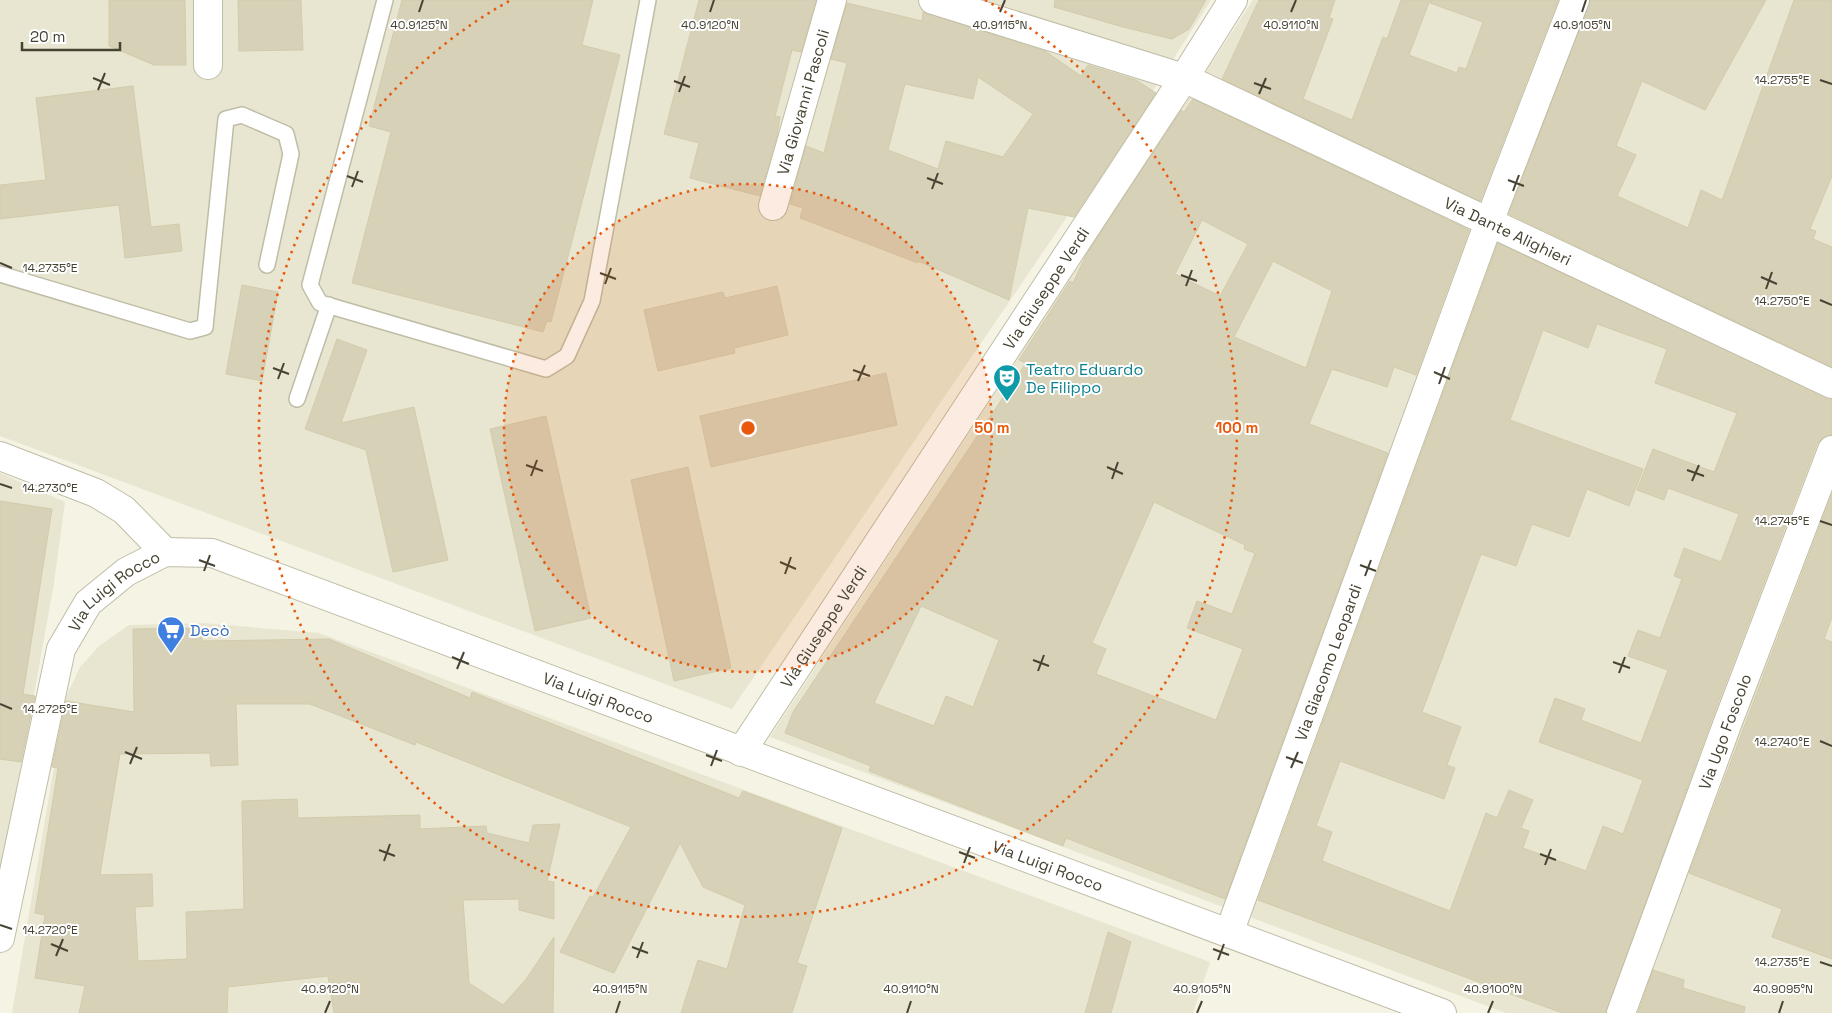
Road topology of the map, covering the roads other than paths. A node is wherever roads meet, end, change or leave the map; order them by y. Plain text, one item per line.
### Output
1 (208, 0) edge
2 (385, 0) edge
3 (648, 0) edge
4 (832, 0) edge
5 (933, 0) edge
6 (1233, 0) edge
7 (1575, 0) edge
8 (208, 64) dead end
9 (1184, 78) junction
10 (774, 206) dead end
11 (1489, 222) junction
12 (267, 265) dead end
13 (0, 274) edge
14 (329, 306) junction
15 (1832, 384) edge
16 (297, 399) dead end
17 (1832, 450) edge
18 (0, 456) edge
19 (165, 552) junction
20 (741, 752) junction
21 (1229, 933) junction
22 (0, 938) edge
23 (1442, 1013) edge
24 (1621, 1013) edge

1 - 8 street
2 - 14 lane
3 - 14 lane
4 - 10 street, Via Giovanni Pascoli
5 - 9 street
6 - 9 street, Via Giuseppe Verdi
7 - 11 street, Via Giacomo Leopardi
9 - 11 street, Via Dante Alighieri
9 - 20 street, Via Giuseppe Verdi
11 - 15 street, Via Dante Alighieri
11 - 21 street, Via Giacomo Leopardi
12 - 13 lane
14 - 16 lane
17 - 24 street, Via Ugo Foscolo
18 - 19 street
19 - 20 street, Via Luigi Rocco
19 - 22 street, Via Luigi Rocco
20 - 21 street, Via Luigi Rocco
21 - 23 street, Via Luigi Rocco

